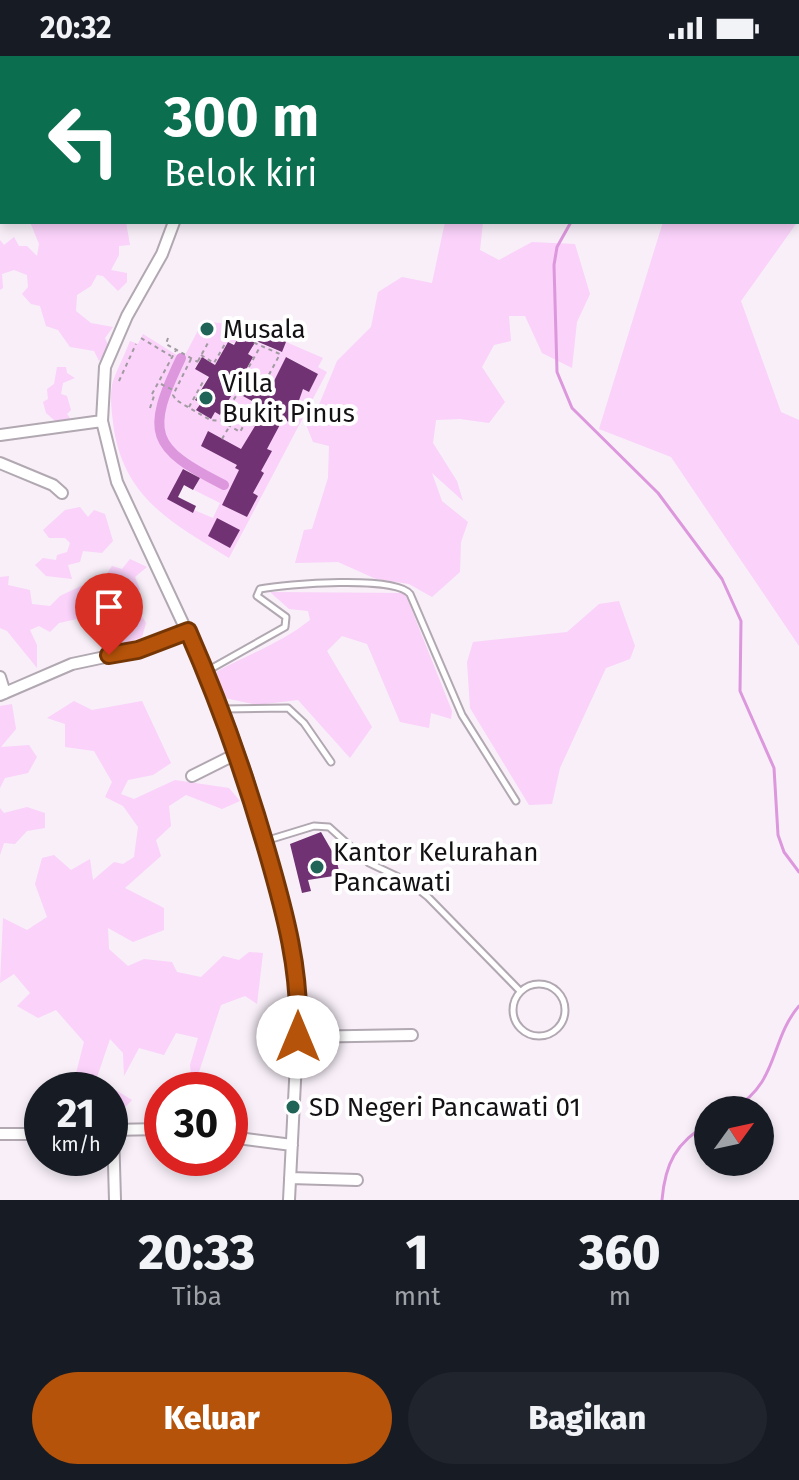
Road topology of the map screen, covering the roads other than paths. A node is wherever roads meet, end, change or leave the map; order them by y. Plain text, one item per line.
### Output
1 (173, 224) edge
2 (102, 421) junction
3 (0, 435) edge
4 (0, 463) edge
5 (62, 493) dead end
6 (188, 631) junction
7 (206, 672) junction
8 (0, 677) edge
9 (2, 694) edge
10 (223, 709) junction
11 (238, 753) junction
12 (331, 762) dead end
13 (192, 776) dead end
14 (516, 801) dead end
15 (264, 841) junction
16 (520, 991) junction
17 (412, 1035) dead end
18 (298, 1037) junction
19 (0, 1134) edge
20 (24, 1134) edge
21 (248, 1139) edge
22 (292, 1145) junction
23 (114, 1176) edge
24 (290, 1178) junction
25 (357, 1180) dead end
26 (115, 1200) edge
27 (289, 1200) edge

1 - 2 street
2 - 3 street
2 - 6 street
4 - 5 street
6 - 7 street
6 - 9 street
7 - 10 street
7 - 14 lane
8 - 9 street
10 - 11 street
10 - 12 lane
11 - 13 street
11 - 15 street
15 - 16 lane
15 - 18 street
16 - 16 lane
17 - 18 street
18 - 22 street
19 - 20 street
21 - 22 street
22 - 24 street
23 - 26 street
24 - 25 street
24 - 27 street

